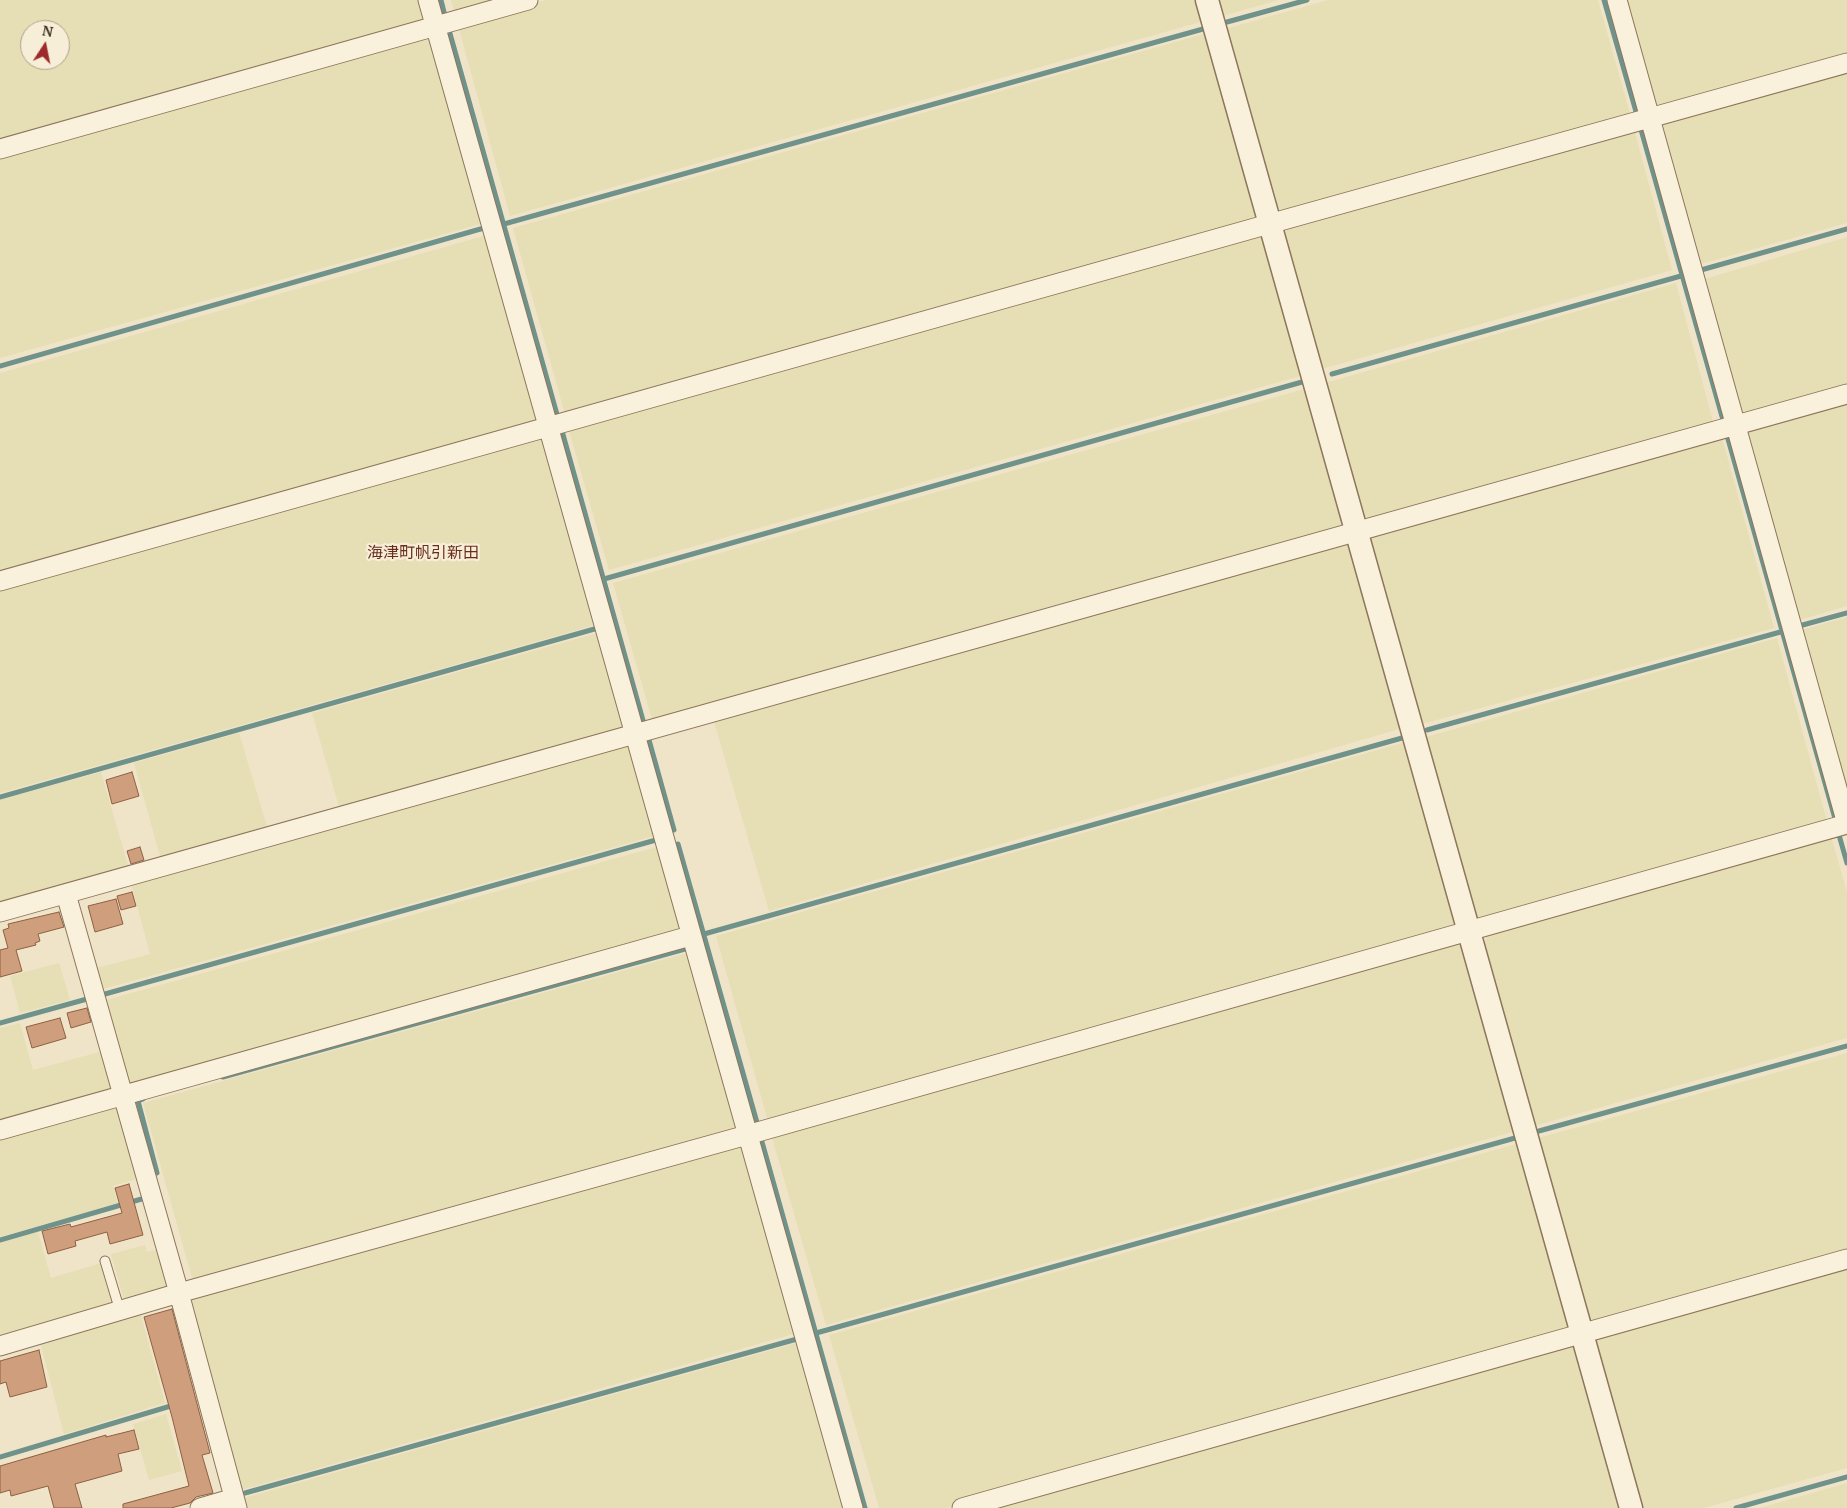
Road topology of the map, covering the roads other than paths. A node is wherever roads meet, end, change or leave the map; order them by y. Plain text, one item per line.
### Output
1 (428, 0) edge
2 (528, 0) edge
3 (1207, 0) edge
4 (1617, 0) edge
5 (435, 26) junction
6 (1847, 63) edge
7 (1650, 119) junction
8 (0, 149) edge
9 (1269, 224) junction
10 (1847, 394) edge
11 (1736, 425) junction
12 (548, 426) junction
13 (1356, 531) junction
14 (0, 581) edge
15 (634, 735) junction
16 (1847, 824) edge
17 (66, 894) junction
18 (0, 912) edge
19 (1470, 931) junction
20 (690, 936) junction
21 (123, 1096) junction
22 (0, 1130) edge
23 (747, 1135) junction
24 (1847, 1259) edge
25 (105, 1261) dead end
26 (179, 1293) junction
27 (120, 1311) junction
28 (1582, 1333) junction
29 (0, 1346) edge
30 (236, 1503) edge
31 (200, 1508) edge
32 (853, 1508) edge
33 (962, 1508) edge
34 (1631, 1508) edge

1 - 5 street
2 - 5 street
3 - 9 street
4 - 7 street
5 - 8 street
5 - 12 street
6 - 7 street
7 - 9 street
7 - 11 street
9 - 12 street
9 - 13 street
10 - 11 street
11 - 13 street
11 - 16 street
12 - 14 street
12 - 15 street
13 - 15 street
13 - 19 street
15 - 17 street
15 - 20 street
16 - 19 street
17 - 18 street
17 - 21 street
19 - 23 street
19 - 28 street
20 - 21 street
20 - 23 street
21 - 22 street
21 - 26 street
23 - 26 street
23 - 32 street
24 - 28 street
25 - 27 lane
26 - 27 street
26 - 30 street
27 - 29 street
28 - 33 street
28 - 34 street
30 - 31 street

